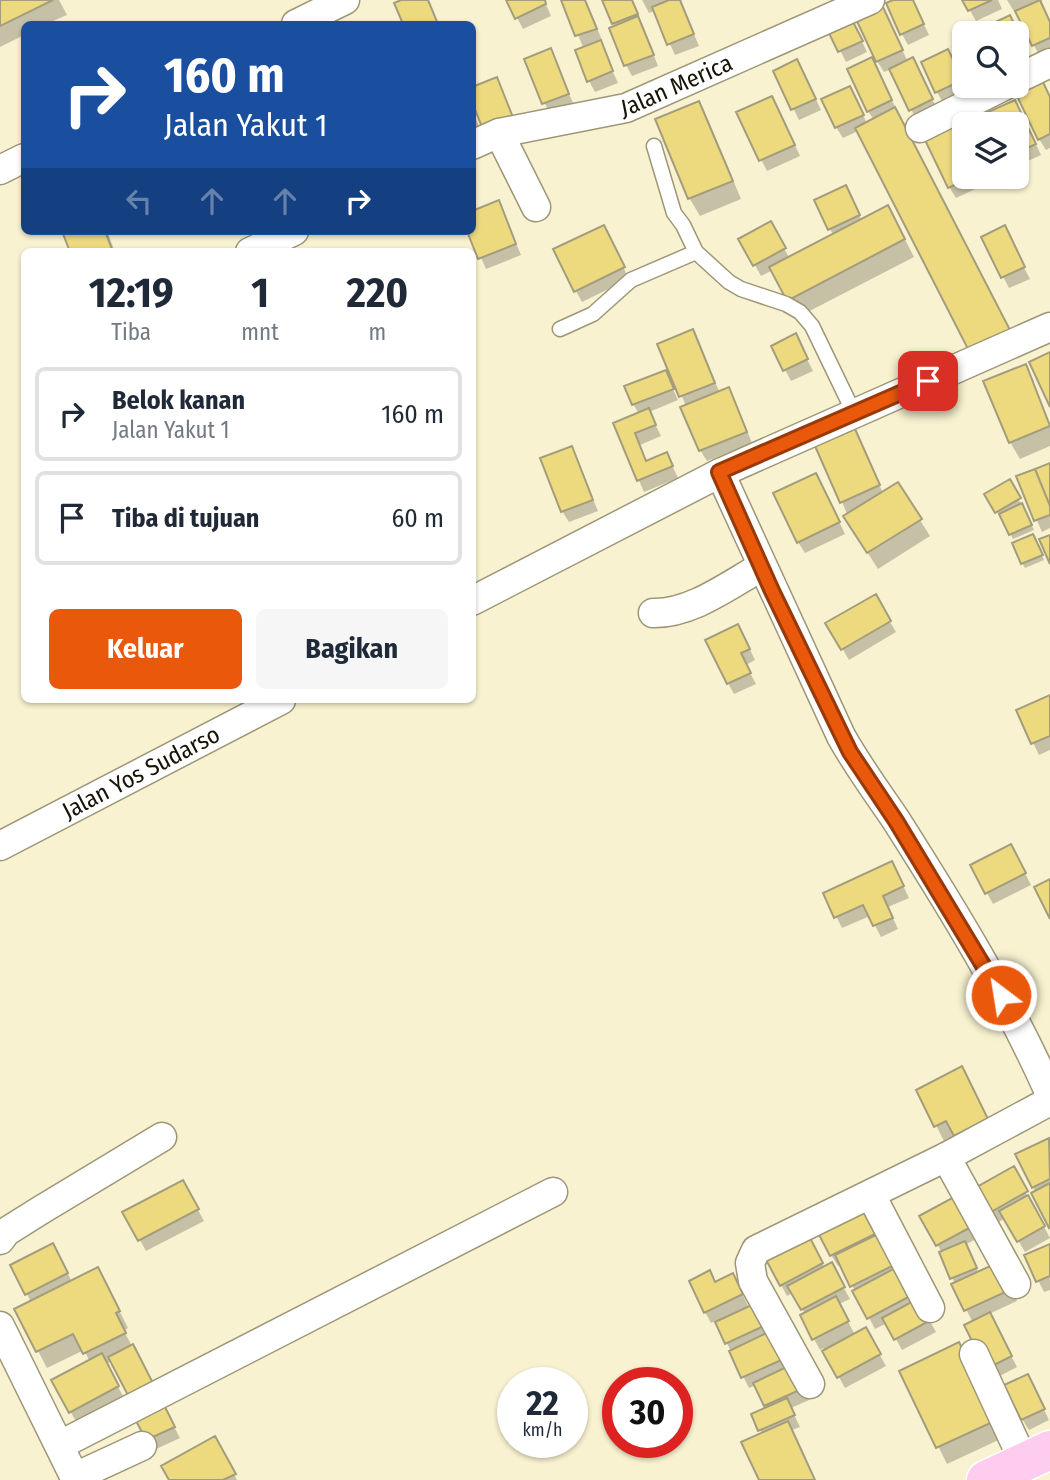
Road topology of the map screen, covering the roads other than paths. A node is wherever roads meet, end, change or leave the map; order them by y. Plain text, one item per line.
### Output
1 (345, 0) edge
2 (870, 0) edge
3 (302, 21) edge
4 (1050, 63) edge
5 (1029, 73) edge
6 (980, 98) edge
7 (920, 128) dead end
8 (499, 132) junction
9 (476, 143) edge
10 (654, 146) dead end
11 (21, 160) edge
12 (0, 170) edge
13 (536, 208) dead end
14 (286, 235) edge
15 (258, 248) edge
16 (696, 251) junction
17 (1050, 327) edge
18 (560, 329) dead end
19 (854, 413) junction
20 (719, 472) junction
21 (761, 567) junction
22 (476, 599) edge
23 (653, 613) dead end
24 (276, 703) edge
25 (0, 846) edge
26 (1050, 1094) edge
27 (1050, 1101) edge
28 (162, 1137) dead end
29 (946, 1157) junction
30 (553, 1192) dead end
31 (871, 1195) junction
32 (0, 1240) edge
33 (1016, 1284) dead end
34 (930, 1308) dead end
35 (0, 1326) edge
36 (974, 1354) dead end
37 (810, 1384) dead end
38 (60, 1445) junction
39 (142, 1446) dead end
40 (1037, 1456) edge
41 (76, 1478) edge
42 (986, 1480) edge

1 - 3 street
2 - 8 street, Jalan Merica
4 - 5 street
6 - 7 street
8 - 9 street, Jalan Merica
8 - 13 street
10 - 16 lane
11 - 12 street
14 - 15 street
16 - 18 lane
16 - 19 lane
17 - 19 street
19 - 20 street
20 - 21 street
20 - 22 street
21 - 23 street
21 - 26 street
24 - 25 street, Jalan Yos Sudarso
27 - 29 street
28 - 32 street
29 - 31 street
29 - 33 street
30 - 38 street
31 - 34 street
31 - 37 street
35 - 38 street
36 - 40 street
38 - 41 street
39 - 41 street
40 - 42 main road

